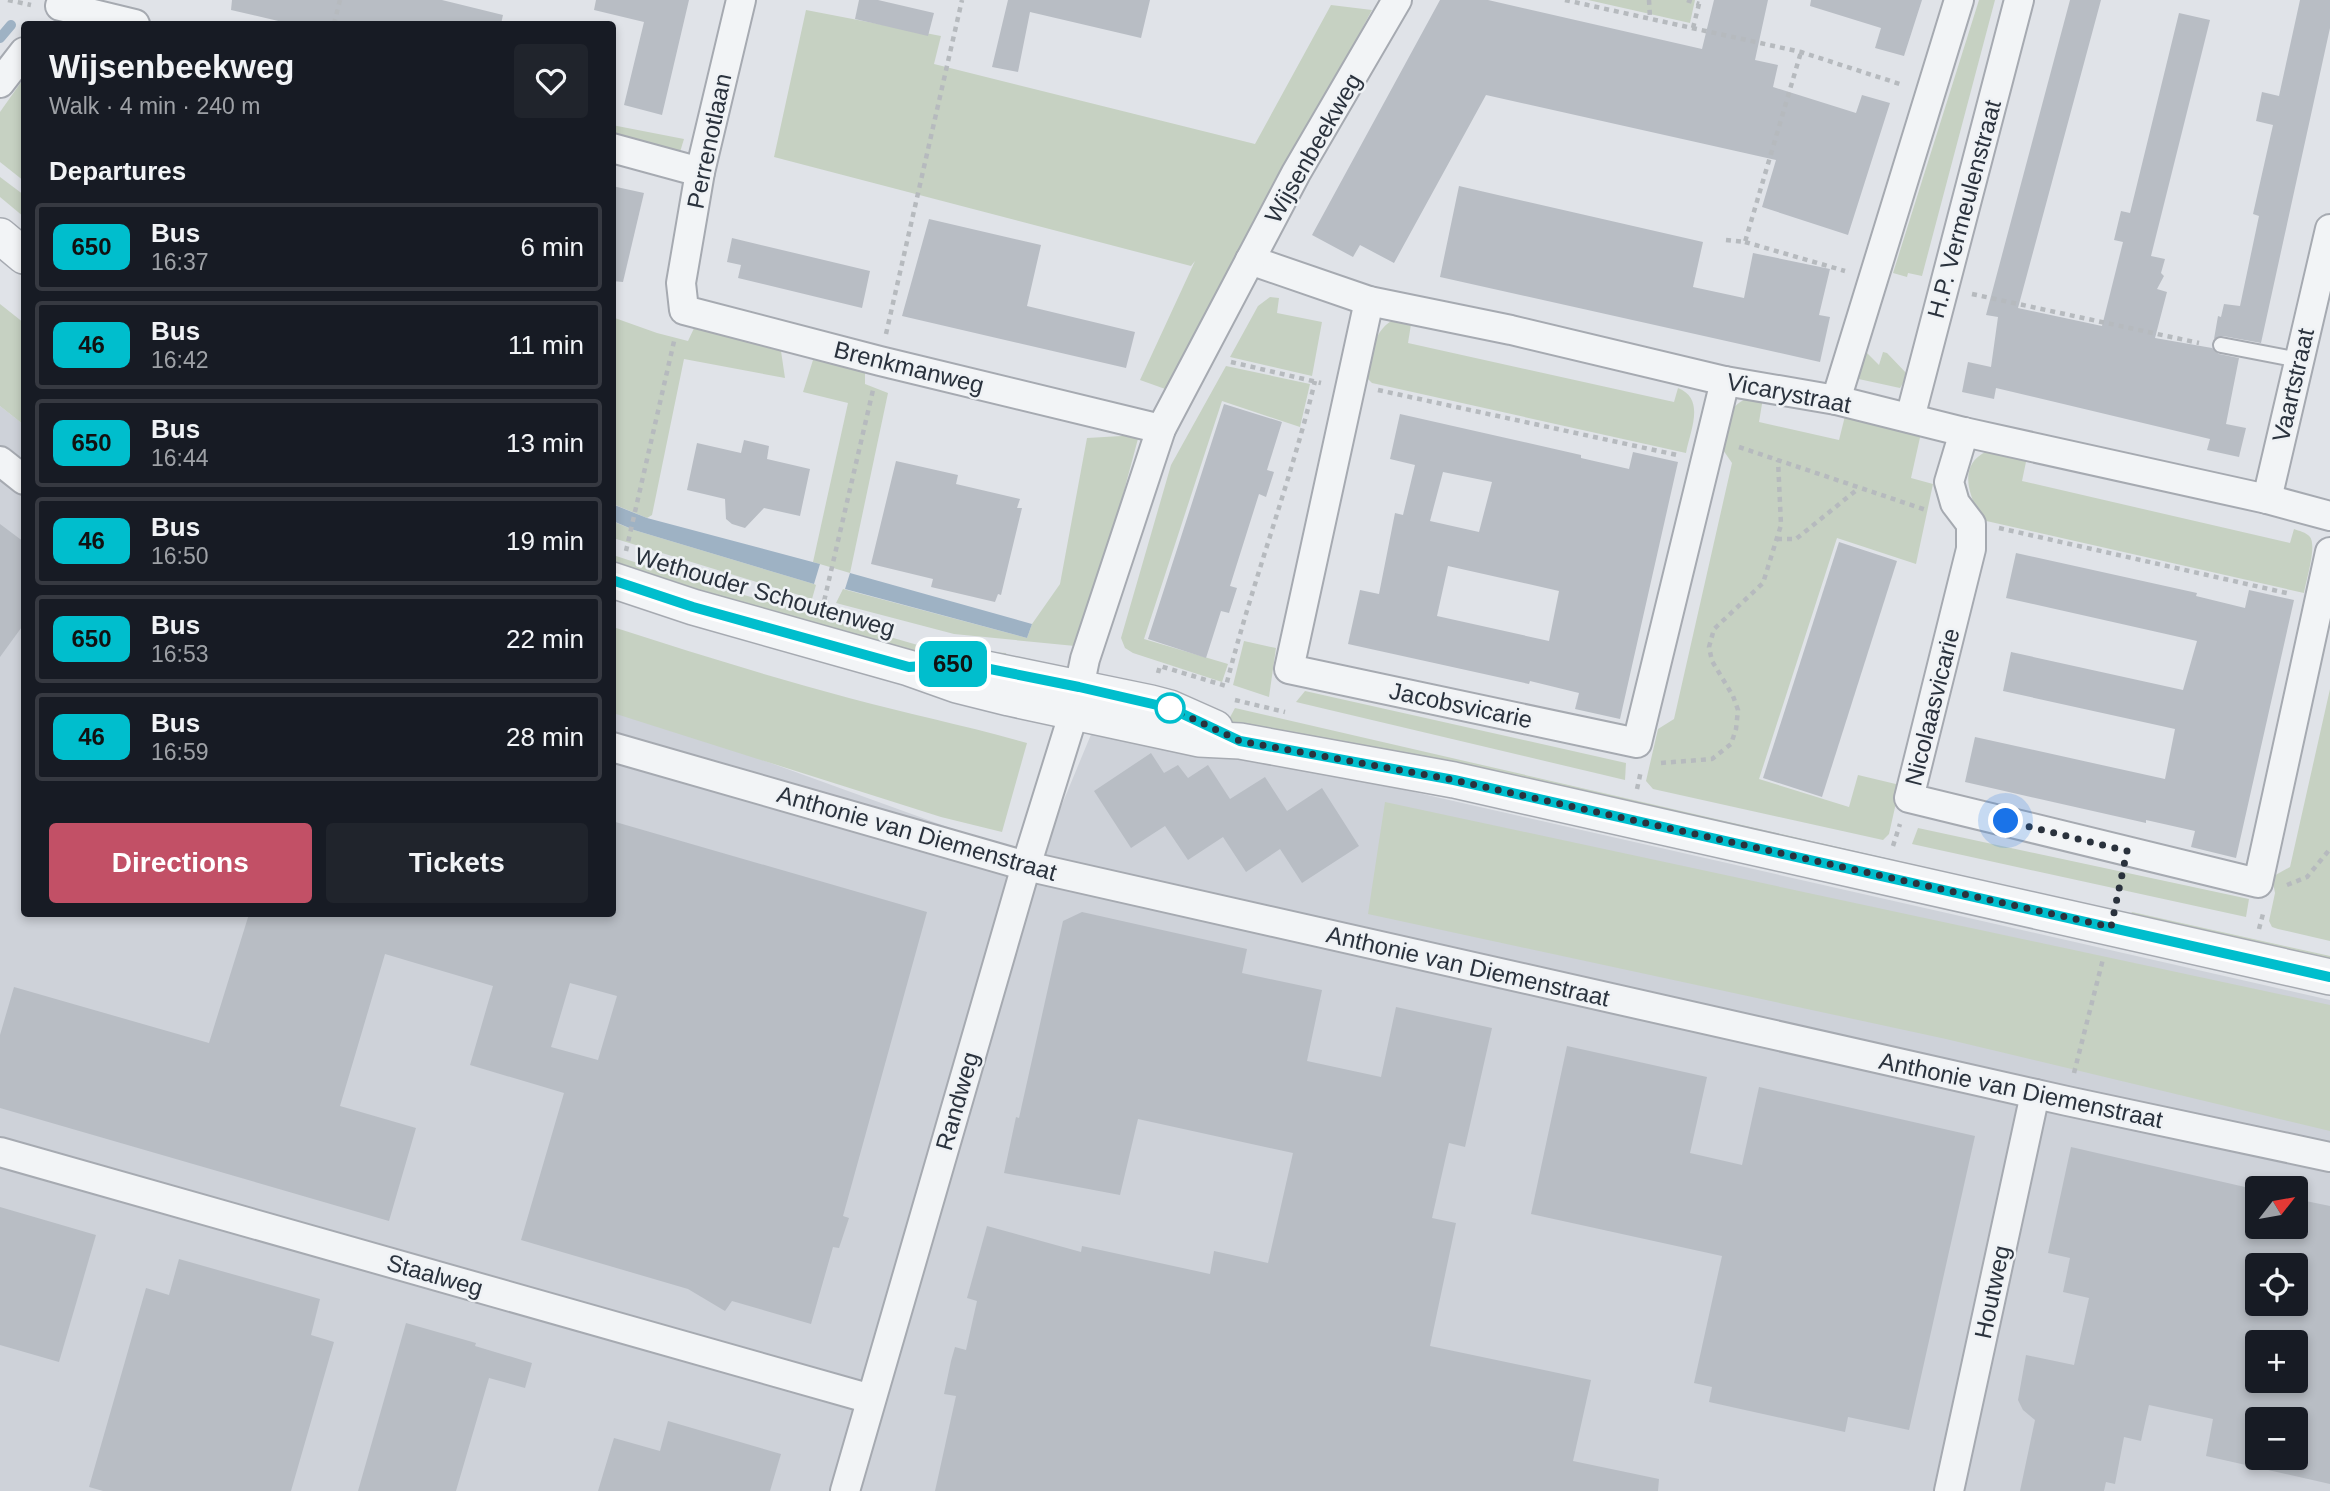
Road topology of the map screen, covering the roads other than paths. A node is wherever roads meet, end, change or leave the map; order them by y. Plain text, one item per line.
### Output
1 (741, 0) edge
2 (1958, 0) edge
3 (2019, 0) edge
4 (1393, 1) edge
5 (57, 10) edge
6 (118, 21) edge
7 (21, 56) edge
8 (0, 83) edge
9 (616, 149) edge
10 (700, 172) junction
11 (2330, 231) edge
12 (0, 236) edge
13 (21, 254) edge
14 (1250, 260) junction
15 (0, 261) edge
16 (21, 277) edge
17 (682, 296) joint
18 (1369, 301) junction
19 (2221, 345) road end
20 (2299, 360) junction
21 (1725, 381) junction
22 (1836, 400) junction
23 (1910, 418) junction
24 (1161, 429) junction
25 (1964, 432) junction
26 (0, 461) edge
27 (21, 478) edge
28 (2267, 499) junction
29 (2330, 516) edge
30 (2330, 552) edge
31 (619, 560) edge
32 (1077, 699) junction
33 (616, 748) edge
34 (1026, 866) junction
35 (2330, 977) edge
36 (2035, 1094) junction
37 (0, 1152) edge
38 (2330, 1157) edge
39 (871, 1399) junction
40 (845, 1491) edge
41 (1949, 1491) edge

1 - 10 street, Perrenotlaan
2 - 22 street
3 - 23 street, H.P. Vermeulenstraat
4 - 14 street, Wijsenbeekweg
5 - 6 street
7 - 8 street
9 - 10 street
10 - 17 street, Perrenotlaan
11 - 20 street, Vaartstraat
12 - 13 street
14 - 18 street, Vicarystraat
14 - 24 street, Wijsenbeekweg
15 - 16 street
17 - 24 street, Brenkmanweg
18 - 21 street, Vicarystraat
18 - 21 street, Jacobsvicarie
19 - 20 lane
20 - 28 street, Vaartstraat
21 - 22 street, Vicarystraat
22 - 23 street, Vicarystraat
23 - 25 street, Vicarystraat
24 - 32 street, Wijsenbeekweg
25 - 28 street, Vicarystraat
25 - 30 street, Nicolaasvicarie
26 - 27 street
28 - 29 street, Vicarystraat
31 - 32 street, Wethouder Schoutenweg
32 - 34 street, Randweg
32 - 35 street, Wethouder Schoutenweg
33 - 34 street, Anthonie van Diemenstraat
34 - 36 street, Anthonie van Diemenstraat
34 - 39 street, Randweg
36 - 38 street, Anthonie van Diemenstraat
36 - 41 street, Houtweg
37 - 39 street, Staalweg
39 - 40 street, Randweg

